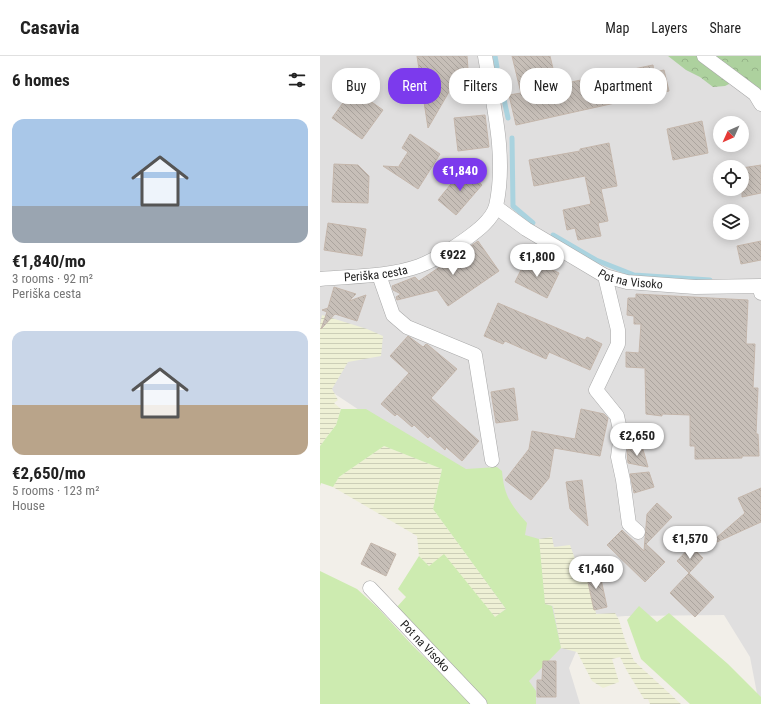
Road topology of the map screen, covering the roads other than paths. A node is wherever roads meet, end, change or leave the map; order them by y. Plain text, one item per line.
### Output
1 (485, 56) edge
2 (704, 56) edge
3 (761, 104) edge
4 (496, 208) junction
5 (379, 275) junction
6 (604, 276) junction
7 (320, 279) edge
8 (761, 288) edge
9 (492, 460) dead end
10 (638, 532) dead end
11 (370, 588) dead end
12 (480, 704) edge

1 - 4 street, Periška cesta
2 - 3 street
4 - 5 street, Periška cesta
4 - 6 street, Pot na Visoko
5 - 7 street, Periška cesta
5 - 9 street
6 - 8 street, Pot na Visoko
6 - 10 street
11 - 12 street, Pot na Visoko

